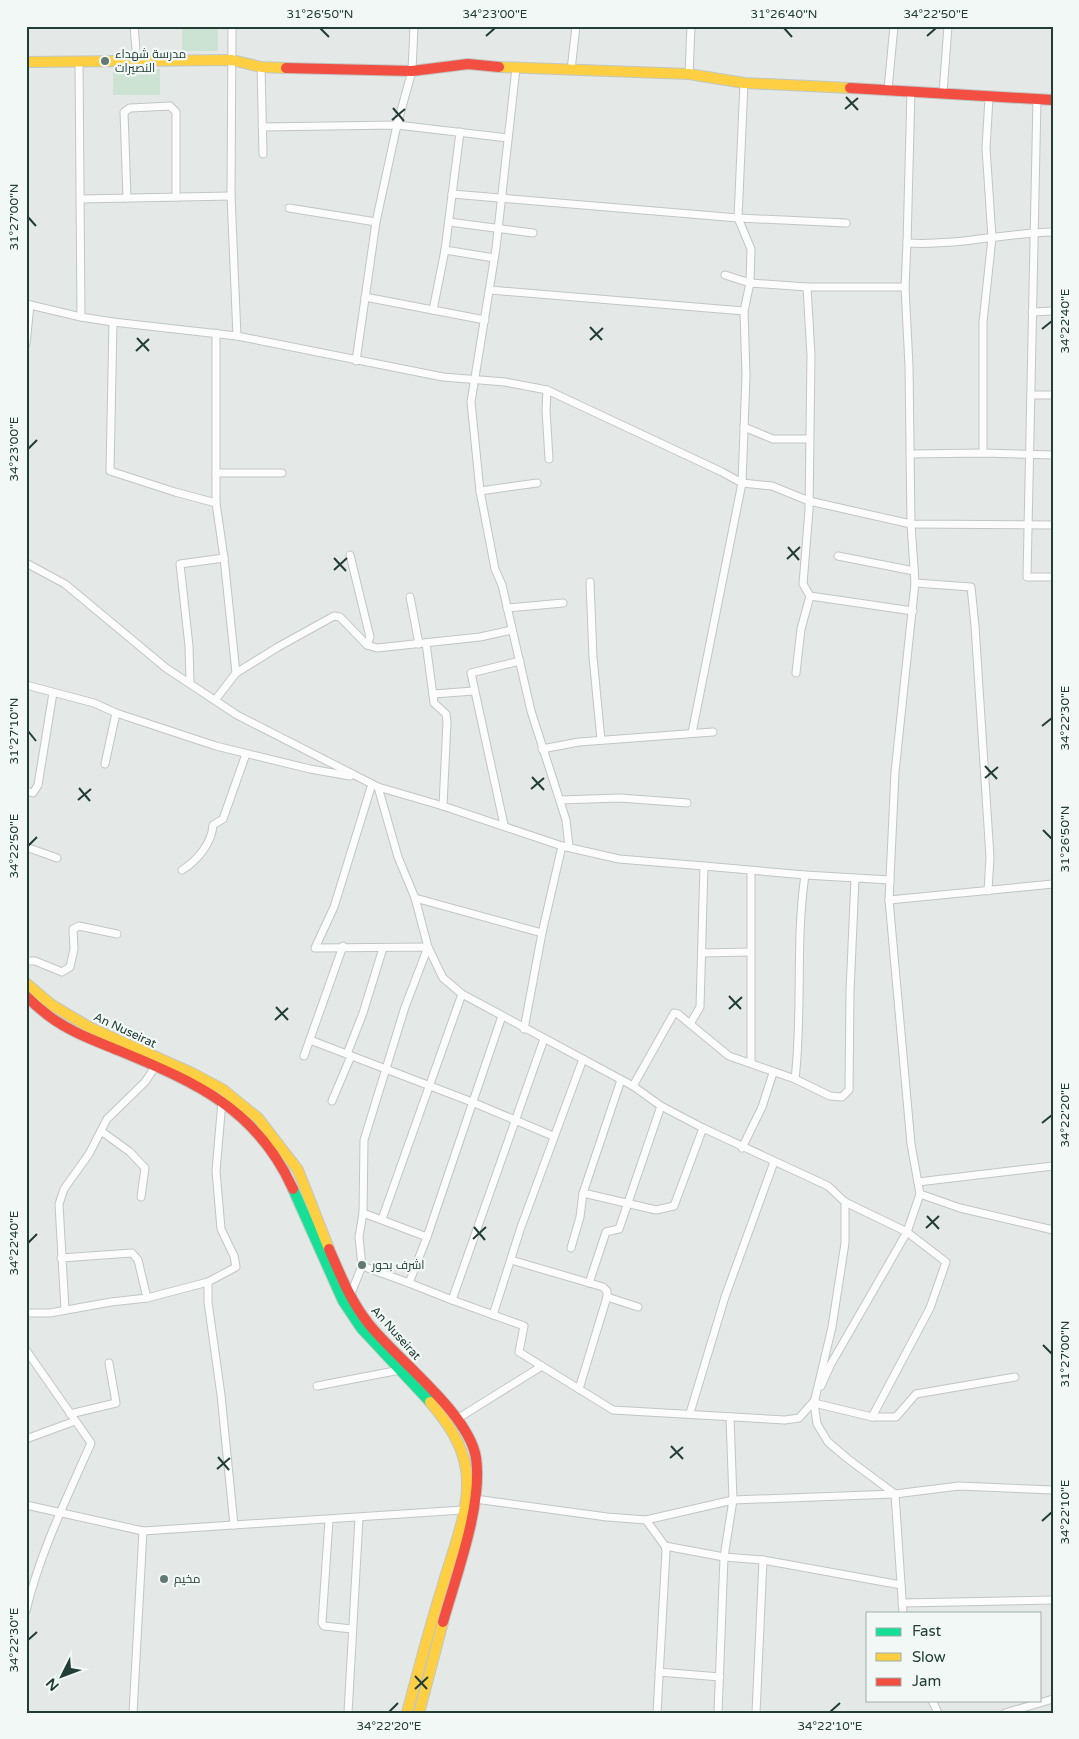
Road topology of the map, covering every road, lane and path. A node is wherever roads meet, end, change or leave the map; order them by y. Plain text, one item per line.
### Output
1 (134, 26) edge
2 (232, 26) edge
3 (414, 26) edge
4 (576, 26) edge
5 (691, 26) edge
6 (894, 26) edge
7 (948, 26) edge
8 (232, 60) junction
9 (26, 62) edge
10 (79, 62) junction
11 (137, 62) junction
12 (262, 67) junction
13 (516, 68) junction
14 (572, 70) junction
15 (412, 71) junction
16 (689, 74) junction
17 (744, 82) junction
18 (888, 89) junction
19 (911, 90) junction
20 (943, 93) junction
21 (989, 98) junction
22 (1037, 98) junction
23 (1053, 100) edge
24 (397, 126) junction
25 (262, 127) junction
26 (460, 132) junction
27 (508, 138) junction
28 (263, 154) dead end
29 (452, 194) junction
30 (231, 196) junction
31 (176, 197) junction
32 (127, 198) junction
33 (81, 199) junction
34 (502, 200) junction
35 (289, 208) dead end
36 (738, 218) junction
37 (376, 222) junction
38 (449, 222) junction
39 (846, 224) dead end
40 (498, 229) junction
41 (1032, 232) junction
42 (1053, 232) edge
43 (534, 233) dead end
44 (992, 238) junction
45 (907, 243) junction
46 (445, 250) junction
47 (494, 258) junction
48 (725, 275) dead end
49 (750, 283) junction
50 (808, 287) junction
51 (905, 287) junction
52 (490, 290) junction
53 (365, 297) junction
54 (28, 304) edge
55 (433, 310) junction
56 (744, 311) junction
57 (1053, 311) edge
58 (1032, 312) junction
59 (81, 317) junction
60 (485, 320) junction
61 (113, 322) junction
62 (216, 333) junction
63 (237, 336) junction
64 (26, 344) edge
65 (356, 361) junction
66 (476, 378) junction
67 (548, 390) junction
68 (1031, 395) junction
69 (1053, 395) edge
70 (744, 427) junction
71 (809, 439) junction
72 (983, 453) junction
73 (910, 454) junction
74 (1030, 454) junction
75 (1053, 455) edge
76 (549, 460) dead end
77 (216, 473) junction
78 (282, 473) dead end
79 (537, 483) dead end
80 (742, 483) junction
81 (480, 491) junction
82 (809, 501) junction
83 (216, 503) junction
84 (911, 524) junction
85 (1028, 524) junction
86 (1053, 525) edge
87 (350, 555) dead end
88 (838, 556) dead end
89 (224, 558) junction
90 (26, 563) edge
91 (914, 572) junction
92 (1053, 576) edge
93 (590, 582) dead end
94 (915, 583) junction
95 (810, 596) junction
96 (410, 597) dead end
97 (563, 603) dead end
98 (507, 608) junction
99 (913, 611) junction
100 (512, 630) junction
101 (422, 643) junction
102 (367, 645) junction
103 (520, 661) junction
104 (796, 673) dead end
105 (236, 674) junction
106 (190, 682) junction
107 (26, 685) edge
108 (474, 691) junction
109 (53, 692) junction
110 (433, 694) junction
111 (216, 699) junction
112 (116, 713) junction
113 (712, 732) dead end
114 (692, 733) junction
115 (602, 740) junction
116 (542, 749) junction
117 (246, 754) junction
118 (105, 764) dead end
119 (354, 776) junction
120 (375, 786) junction
121 (26, 791) edge
122 (560, 800) junction
123 (687, 803) dead end
124 (443, 806) junction
125 (504, 825) junction
126 (565, 846) junction
127 (26, 847) edge
128 (57, 858) dead end
129 (704, 866) junction
130 (182, 870) dead end
131 (751, 871) junction
132 (805, 876) junction
133 (855, 879) junction
134 (890, 880) junction
135 (1053, 884) edge
136 (988, 891) junction
137 (416, 898) junction
138 (890, 900) junction
139 (542, 933) junction
140 (117, 934) dead end
141 (343, 946) junction
142 (428, 947) junction
143 (383, 948) junction
144 (750, 952) junction
145 (702, 953) junction
146 (26, 961) edge
147 (26, 983) edge
148 (462, 994) junction
149 (26, 996) edge
150 (502, 1016) junction
151 (690, 1024) junction
152 (524, 1028) junction
153 (544, 1039) junction
154 (310, 1040) junction
155 (349, 1055) junction
156 (304, 1056) dead end
157 (583, 1059) junction
158 (751, 1063) junction
159 (155, 1067) junction
160 (387, 1068) junction
161 (773, 1073) junction
162 (795, 1079) junction
163 (621, 1080) junction
164 (429, 1086) junction
165 (633, 1086) junction
166 (222, 1101) junction
167 (332, 1102) dead end
168 (472, 1102) junction
169 (661, 1106) junction
170 (514, 1120) junction
171 (703, 1128) junction
172 (101, 1131) junction
173 (553, 1136) junction
174 (742, 1148) junction
175 (774, 1162) junction
176 (1053, 1166) edge
177 (918, 1182) junction
178 (583, 1193) junction
179 (920, 1194) junction
180 (141, 1197) dead end
181 (844, 1202) junction
182 (627, 1205) junction
183 (363, 1213) junction
184 (382, 1219) junction
185 (1053, 1230) edge
186 (907, 1232) junction
187 (427, 1237) junction
188 (571, 1248) dead end
189 (61, 1258) junction
190 (511, 1260) junction
191 (362, 1266) junction
192 (208, 1282) junction
193 (409, 1283) junction
194 (589, 1283) junction
195 (350, 1296) junction
196 (607, 1297) junction
197 (148, 1298) junction
198 (452, 1300) junction
199 (638, 1307) dead end
200 (65, 1310) junction
201 (26, 1313) edge
202 (493, 1315) junction
203 (26, 1350) edge
204 (109, 1363) dead end
205 (542, 1366) junction
206 (400, 1370) junction
207 (1015, 1377) dead end
208 (317, 1386) dead end
209 (579, 1388) junction
210 (814, 1402) junction
211 (690, 1413) junction
212 (70, 1414) junction
213 (730, 1417) junction
214 (872, 1417) junction
215 (457, 1419) junction
216 (75, 1421) junction
217 (26, 1439) edge
218 (1053, 1490) edge
219 (895, 1494) junction
220 (475, 1499) junction
221 (733, 1500) junction
222 (26, 1505) edge
223 (463, 1510) junction
224 (62, 1512) junction
225 (359, 1518) junction
226 (329, 1520) junction
227 (646, 1520) junction
228 (234, 1525) junction
229 (143, 1531) junction
230 (665, 1546) junction
231 (724, 1557) junction
232 (763, 1560) junction
233 (901, 1585) junction
234 (1053, 1600) edge
235 (902, 1603) junction
236 (26, 1611) edge
237 (903, 1612) edge
238 (352, 1629) junction
239 (659, 1672) junction
240 (720, 1677) junction
241 (1053, 1700) edge
242 (133, 1713) edge
243 (348, 1713) edge
244 (407, 1713) edge
245 (419, 1713) edge
246 (657, 1713) edge
247 (718, 1713) edge
248 (756, 1713) edge
249 (1005, 1713) edge

1 - 11 street
2 - 8 street
3 - 15 street
4 - 14 street
5 - 16 street
6 - 18 street
7 - 20 street
8 - 11 main road
8 - 12 main road
8 - 30 street
9 - 10 main road
10 - 11 main road
10 - 33 street
12 - 15 main road
12 - 25 street
13 - 14 main road
13 - 15 main road
13 - 27 street
14 - 16 main road
15 - 24 street
16 - 17 main road
17 - 18 main road
17 - 36 street
18 - 19 main road
19 - 20 main road
19 - 45 street
20 - 21 main road
21 - 22 main road
21 - 44 street
22 - 23 main road
22 - 41 street
24 - 25 street
24 - 26 street
24 - 37 street
25 - 28 street
26 - 27 street
26 - 29 street
27 - 34 street
29 - 34 street
29 - 38 street
30 - 31 street
30 - 63 street
31 - 32 street
31 - 32 street
32 - 33 street
33 - 59 street
34 - 36 street
34 - 40 street
35 - 37 street
36 - 39 street
36 - 49 street
37 - 53 street
38 - 40 street
38 - 46 street
40 - 43 street
40 - 47 street
41 - 42 street
41 - 44 street
41 - 58 street
44 - 45 street
44 - 72 street
45 - 51 street
46 - 47 street
46 - 55 street
47 - 52 street
48 - 49 street
49 - 50 street
49 - 56 street
50 - 51 street
50 - 71 street
51 - 73 street
52 - 56 street
52 - 60 street
53 - 55 street
53 - 65 street
54 - 59 street
54 - 64 street
55 - 60 street
56 - 70 street
57 - 58 street
58 - 68 street
59 - 61 street
60 - 66 street
61 - 62 street
61 - 83 street
62 - 63 street
62 - 77 street
63 - 65 street
65 - 66 street
66 - 67 street
66 - 81 street
67 - 76 street
67 - 80 street
68 - 69 street
68 - 74 street
70 - 71 street
70 - 80 street
71 - 82 street
72 - 73 street
72 - 74 street
73 - 84 street
74 - 75 street
74 - 85 street
77 - 78 street
77 - 83 street
79 - 81 street
80 - 82 street
80 - 114 street
81 - 98 street
82 - 84 street
82 - 95 street
83 - 89 street
84 - 85 street
84 - 91 street
85 - 86 street
85 - 92 street
87 - 102 street
88 - 91 street
89 - 105 street
89 - 106 street
90 - 106 street
91 - 94 street
93 - 115 street
94 - 99 street
94 - 136 street
95 - 99 street
95 - 104 street
96 - 101 street
97 - 98 street
98 - 100 street
99 - 134 street
100 - 101 street
100 - 103 street
101 - 102 street
101 - 110 street
102 - 105 street
103 - 108 street
103 - 116 street
105 - 111 street
106 - 111 street
107 - 109 street
108 - 110 street
108 - 125 street
109 - 112 street
109 - 121 street
110 - 124 street
111 - 119 street
112 - 117 street
112 - 118 street
113 - 114 street
114 - 115 street
115 - 116 street
116 - 122 street
117 - 119 street
117 - 130 street
119 - 120 street
120 - 124 street
120 - 137 street
120 - 141 street
122 - 123 street
122 - 126 street
124 - 125 street
125 - 126 street
126 - 129 street
126 - 139 street
127 - 128 street
129 - 131 street
129 - 145 street
131 - 132 street
131 - 144 street
132 - 133 street
132 - 162 street
133 - 134 street
133 - 162 street
134 - 138 street
135 - 136 street
136 - 138 street
137 - 139 street
137 - 142 street
138 - 177 street
139 - 152 street
140 - 146 street
141 - 143 street
141 - 154 street
142 - 143 street
142 - 148 street
142 - 160 street
143 - 155 street
144 - 145 street
144 - 158 street
145 - 151 street
147 - 195 main road, An Nuseirat
148 - 150 street
148 - 164 street
149 - 159 main road, An Nuseirat
150 - 152 street
150 - 168 street
151 - 158 street
151 - 165 street
152 - 153 street
153 - 157 street
153 - 170 street
154 - 155 street
154 - 156 street
155 - 160 street
155 - 167 street
157 - 163 street
157 - 173 street
158 - 161 street
159 - 166 main road, An Nuseirat
159 - 172 street
160 - 164 street
160 - 183 street
161 - 162 street
161 - 174 street
163 - 165 street
163 - 178 street
164 - 168 street
164 - 184 street
165 - 169 street
166 - 192 street
166 - 206 main road, An Nuseirat
168 - 170 street
168 - 187 street
169 - 171 street
169 - 182 street
170 - 173 street
170 - 198 street
171 - 174 street
171 - 182 street
172 - 180 street
172 - 189 street
173 - 190 street
174 - 175 street
175 - 181 street
175 - 211 street
176 - 177 street
177 - 179 street
178 - 182 street
178 - 188 street
179 - 185 street
179 - 186 street
181 - 186 street
181 - 210 street
182 - 194 street
183 - 184 street
183 - 191 street
184 - 187 street
186 - 210 street
186 - 214 street
187 - 193 street
189 - 197 street
189 - 200 street
190 - 194 street
190 - 202 street
191 - 193 street
191 - 195 street
192 - 197 street
192 - 228 street
193 - 198 street
194 - 196 street
195 - 215 main road, An Nuseirat
196 - 199 street
196 - 209 street
197 - 200 street
198 - 202 street
200 - 201 street
202 - 205 street
203 - 212 street
204 - 212 street
205 - 209 street
205 - 215 street
206 - 208 street
206 - 223 main road, An Nuseirat
207 - 214 street
209 - 211 street
210 - 213 street
210 - 214 street
210 - 219 street
211 - 213 street
212 - 216 street
213 - 221 street
215 - 220 main road, An Nuseirat
216 - 217 street
216 - 224 street
218 - 219 street
219 - 221 street
219 - 233 street
220 - 227 street
220 - 245 main road, An Nuseirat
221 - 227 street
221 - 231 street
222 - 224 street
223 - 225 street
223 - 244 main road, An Nuseirat
224 - 229 street
224 - 236 street
225 - 226 street
225 - 238 street
226 - 228 street
226 - 238 street
227 - 230 street
228 - 229 street
229 - 242 street
230 - 231 street
230 - 239 street
231 - 232 street
231 - 240 street
232 - 233 street
232 - 248 street
233 - 235 street
234 - 235 street
235 - 237 street
238 - 243 street
239 - 240 street
239 - 246 street
240 - 247 street
241 - 249 street

